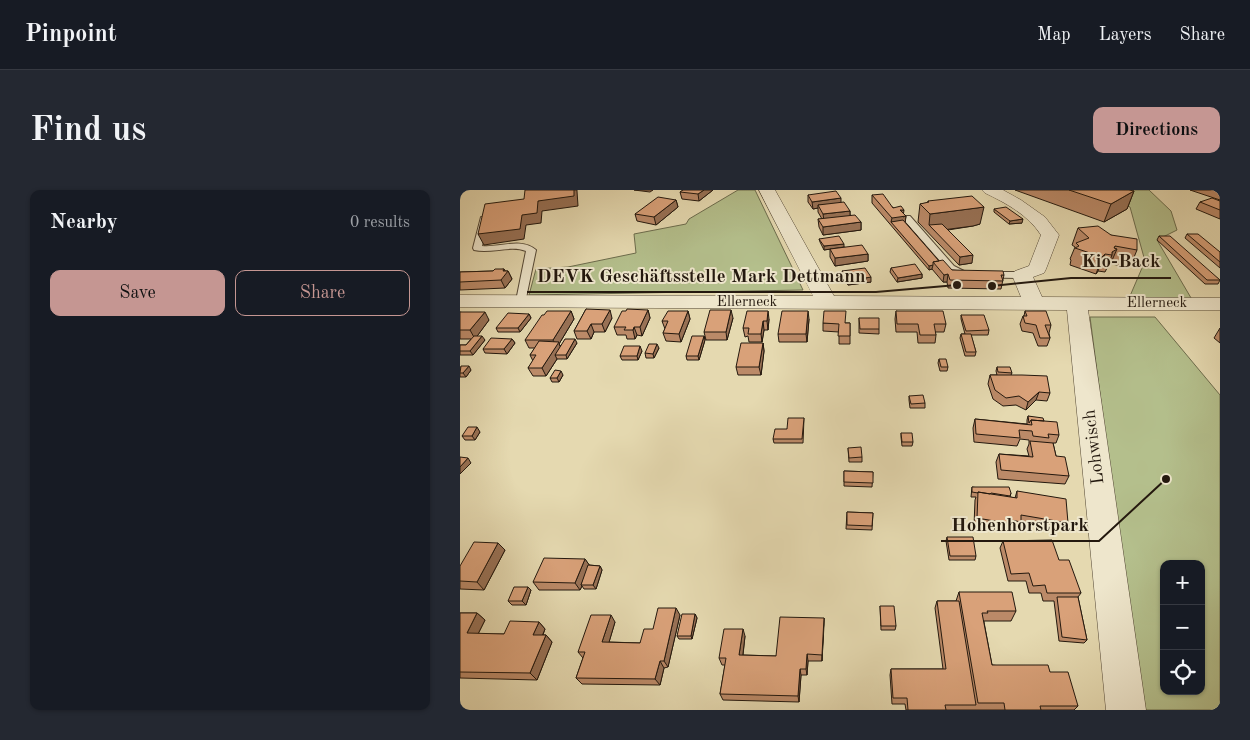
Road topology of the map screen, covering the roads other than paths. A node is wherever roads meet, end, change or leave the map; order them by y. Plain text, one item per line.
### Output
1 (767, 190) edge
2 (990, 190) edge
3 (492, 212) edge
4 (907, 218) edge
5 (1022, 275) junction
6 (460, 301) edge
7 (521, 301) junction
8 (827, 303) junction
9 (1034, 303) junction
10 (1077, 304) junction
11 (1220, 304) edge
12 (1126, 710) edge

1 - 8 street
2 - 5 street
3 - 7 lane
4 - 5 lane
5 - 9 street
6 - 7 street, Ellerneck
7 - 8 street, Ellerneck
8 - 9 street, Ellerneck
9 - 10 street, Ellerneck
10 - 11 street, Ellerneck
10 - 12 street, Lohwisch

